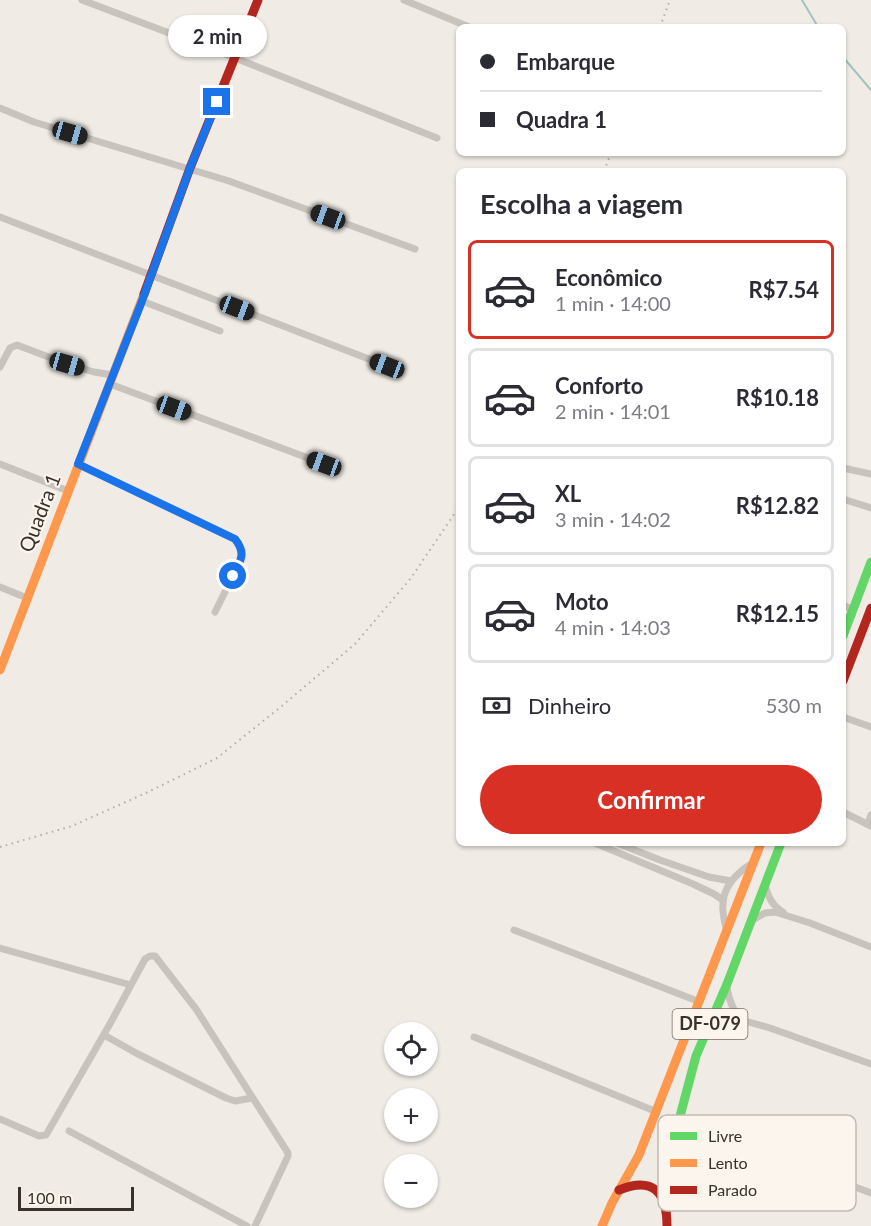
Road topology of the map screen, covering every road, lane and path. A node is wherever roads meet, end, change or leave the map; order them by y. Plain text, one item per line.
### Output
1 (82, 0) edge
2 (258, 0) edge
3 (404, 0) edge
4 (462, 24) edge
5 (235, 58) junction
6 (0, 108) edge
7 (437, 138) dead end
8 (190, 168) junction
9 (0, 217) edge
10 (415, 249) dead end
11 (152, 275) junction
12 (142, 301) junction
13 (220, 331) dead end
14 (387, 366) dead end
15 (0, 367) edge
16 (111, 379) junction
17 (0, 464) edge
18 (78, 464) junction
19 (324, 464) dead end
20 (846, 469) edge
21 (871, 474) edge
22 (68, 491) junction
23 (846, 500) edge
24 (871, 508) edge
25 (871, 562) edge
26 (0, 587) edge
27 (27, 598) junction
28 (846, 607) edge
29 (871, 608) edge
30 (853, 610) junction
31 (215, 612) dead end
32 (846, 628) edge
33 (0, 670) edge
34 (846, 671) edge
35 (846, 718) edge
36 (871, 727) edge
37 (846, 813) edge
38 (870, 820) edge
39 (607, 846) edge
40 (625, 846) edge
41 (760, 846) edge
42 (780, 846) edge
43 (660, 860) junction
44 (754, 863) junction
45 (657, 868) junction
46 (696, 872) junction
47 (731, 881) junction
48 (693, 884) junction
49 (765, 885) junction
50 (723, 900) junction
51 (787, 915) junction
52 (751, 921) junction
53 (514, 930) dead end
54 (727, 934) junction
55 (871, 947) edge
56 (0, 948) edge
57 (726, 984) junction
58 (130, 986) junction
59 (700, 1002) junction
60 (742, 1020) junction
61 (104, 1035) junction
62 (474, 1037) dead end
63 (705, 1037) junction
64 (871, 1064) edge
65 (252, 1098) junction
66 (657, 1112) junction
67 (680, 1115) edge
68 (0, 1119) edge
69 (69, 1131) dead end
70 (856, 1187) edge
71 (619, 1190) junction
72 (658, 1191) edge
73 (871, 1193) edge
74 (666, 1213) edge
75 (246, 1226) edge
76 (255, 1226) edge
77 (602, 1226) edge
78 (667, 1226) edge

1 - 5 street
2 - 5 main road, Quadra 1
3 - 4 street
5 - 7 street
5 - 8 main road, Quadra 1
6 - 8 street
8 - 10 street
8 - 11 main road, Quadra 1
9 - 11 street
11 - 12 main road, Quadra 1
11 - 14 street
12 - 13 street
12 - 16 main road, Quadra 1
15 - 16 street
16 - 18 main road, Quadra 1
16 - 19 street
17 - 22 street
18 - 22 main road, Quadra 1
18 - 31 street
20 - 21 street
22 - 27 main road, Quadra 1
23 - 24 street
25 - 30 main road
26 - 27 street
27 - 33 main road, Quadra 1
28 - 30 street
29 - 34 main road
30 - 32 main road
35 - 36 street
37 - 38 street
39 - 45 street
40 - 43 street
41 - 44 main road, DF-079
42 - 49 main road, DF-079
43 - 45 street
43 - 46 street
44 - 47 street
44 - 54 main road, DF-079
45 - 48 street
46 - 47 street
46 - 48 street
47 - 50 street
48 - 50 street
49 - 51 street
49 - 52 main road, DF-079
50 - 54 street
51 - 52 street
51 - 55 street
52 - 57 main road, DF-079
53 - 59 street
54 - 59 main road, DF-079
56 - 58 street
57 - 60 street
57 - 63 main road, DF-079
58 - 61 street
58 - 65 street
59 - 66 main road, DF-079
60 - 63 street
60 - 64 street
61 - 65 street
61 - 68 street
62 - 66 street
63 - 67 main road, DF-079
65 - 76 street
66 - 71 main road, DF-079
69 - 75 street
70 - 73 street
71 - 72 main road, DF-079
71 - 77 main road, DF-079
74 - 78 main road, DF-079

